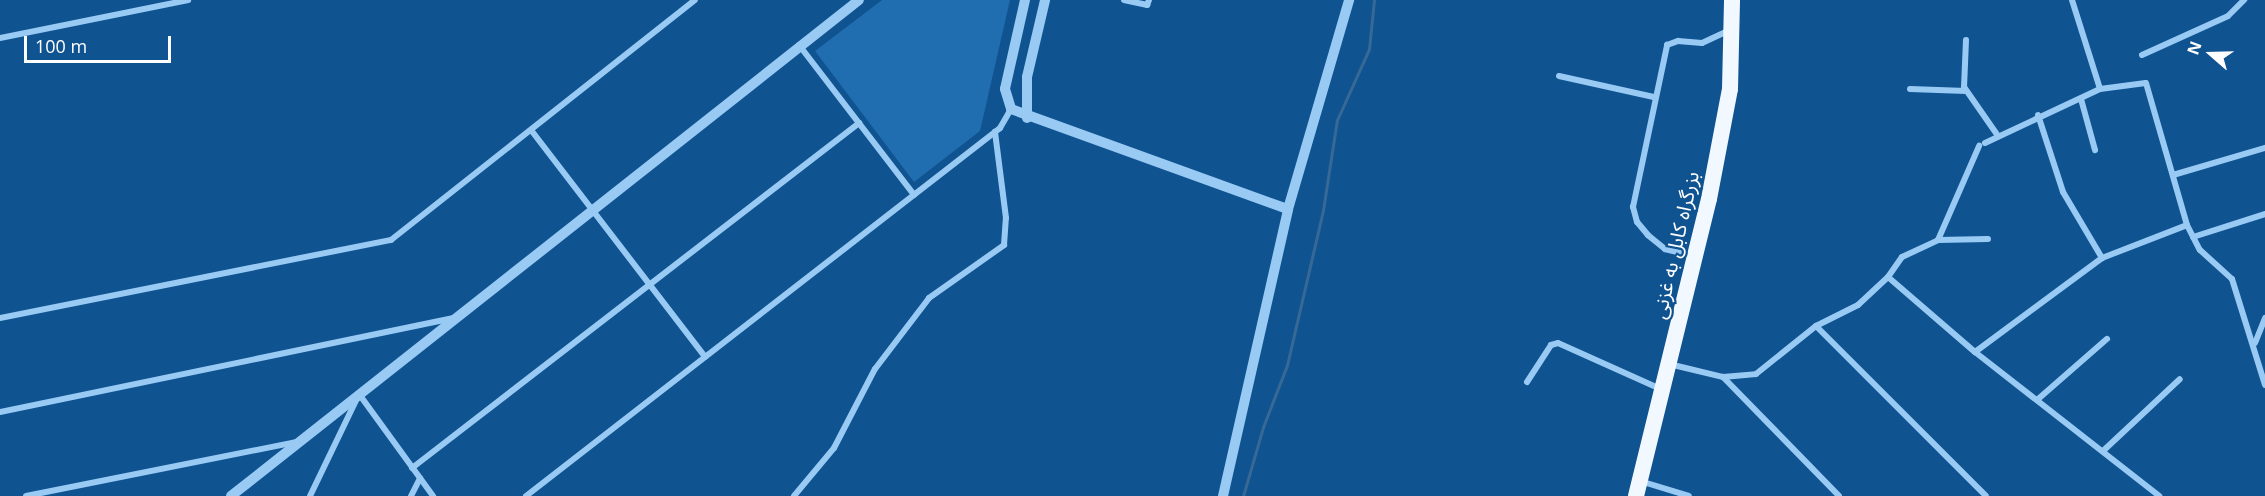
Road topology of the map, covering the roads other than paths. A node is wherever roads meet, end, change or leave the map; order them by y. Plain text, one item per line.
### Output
1 (188, 0) edge
2 (695, 0) edge
3 (859, 0) edge
4 (1025, 0) edge
5 (1045, 0) edge
6 (1124, 0) edge
7 (1149, 0) edge
8 (1350, 0) edge
9 (1732, 0) edge
10 (2072, 0) edge
11 (2244, 0) edge
12 (1731, 30) junction
13 (0, 38) edge
14 (1966, 40) dead end
15 (799, 45) junction
16 (2142, 55) dead end
17 (1559, 76) dead end
18 (1910, 89) dead end
19 (2100, 89) junction
20 (1966, 91) junction
21 (1654, 97) junction
22 (2081, 99) junction
23 (1011, 109) junction
24 (2038, 115) junction
25 (1027, 118) junction
26 (859, 123) junction
27 (531, 130) junction
28 (995, 132) junction
29 (1998, 136) junction
30 (2265, 148) edge
31 (2095, 150) dead end
32 (2173, 175) junction
33 (914, 195) junction
34 (592, 209) junction
35 (1288, 209) junction
36 (2265, 214) edge
37 (2187, 225) junction
38 (2193, 237) junction
39 (1988, 239) dead end
40 (1938, 240) junction
41 (1695, 256) junction
42 (2102, 258) junction
43 (1888, 277) junction
44 (649, 285) junction
45 (0, 318) edge
46 (456, 318) junction
47 (2265, 318) edge
48 (1816, 326) junction
49 (2107, 339) dead end
50 (2255, 343) junction
51 (1976, 352) junction
52 (705, 357) junction
53 (1669, 364) junction
54 (2263, 366) edge
55 (1724, 377) junction
56 (2180, 379) dead end
57 (1527, 382) dead end
58 (2265, 385) edge
59 (1662, 389) junction
60 (359, 394) junction
61 (2037, 400) junction
62 (0, 412) edge
63 (300, 442) junction
64 (2103, 451) junction
65 (412, 468) junction
66 (420, 478) junction
67 (1638, 489) edge
68 (26, 496) edge
69 (231, 496) edge
70 (310, 496) edge
71 (411, 496) edge
72 (433, 496) edge
73 (526, 496) edge
74 (795, 496) edge
75 (1222, 496) edge
76 (1689, 496) edge
77 (1839, 496) edge
78 (1986, 496) edge
79 (2159, 496) edge

1 - 13 street
2 - 27 street
3 - 15 street
4 - 23 street
5 - 25 street
6 - 7 street
8 - 35 street
9 - 12 highway, بزرگراه کابل به غزنی
10 - 19 street
11 - 16 street
12 - 21 street
12 - 41 highway, بزرگراه کابل به غزنی
14 - 20 street
15 - 26 street
15 - 34 street
17 - 21 street
18 - 20 street
19 - 22 street
19 - 32 street
20 - 29 street
21 - 41 street
22 - 24 street
22 - 31 street
23 - 25 street
23 - 28 street
24 - 29 street
24 - 42 street
25 - 35 street
26 - 33 street
26 - 44 street
27 - 34 street
27 - 45 street
28 - 33 street
28 - 74 street
29 - 40 street
30 - 32 street
32 - 37 street
33 - 52 street
34 - 44 street
34 - 46 street
35 - 75 street
36 - 38 street
37 - 38 street
37 - 42 street
38 - 50 street
39 - 40 street
40 - 43 street
41 - 53 highway, بزرگراه کابل به غزنی
42 - 51 street
43 - 48 street
43 - 51 street
44 - 52 street
44 - 65 street
46 - 60 street
46 - 62 street
47 - 50 street
48 - 55 street
48 - 78 street
49 - 61 street
50 - 54 street
51 - 61 street
52 - 73 street
53 - 55 street
53 - 59 highway, بزرگراه کابل به غزنی
54 - 58 street
55 - 77 street
56 - 64 street
57 - 59 street
59 - 67 highway, بزرگراه کابل به غزنی
60 - 63 street
60 - 65 street
60 - 70 street
61 - 64 street
63 - 68 street
63 - 69 street
64 - 79 street
65 - 66 street
66 - 71 street
66 - 72 street
67 - 76 street

